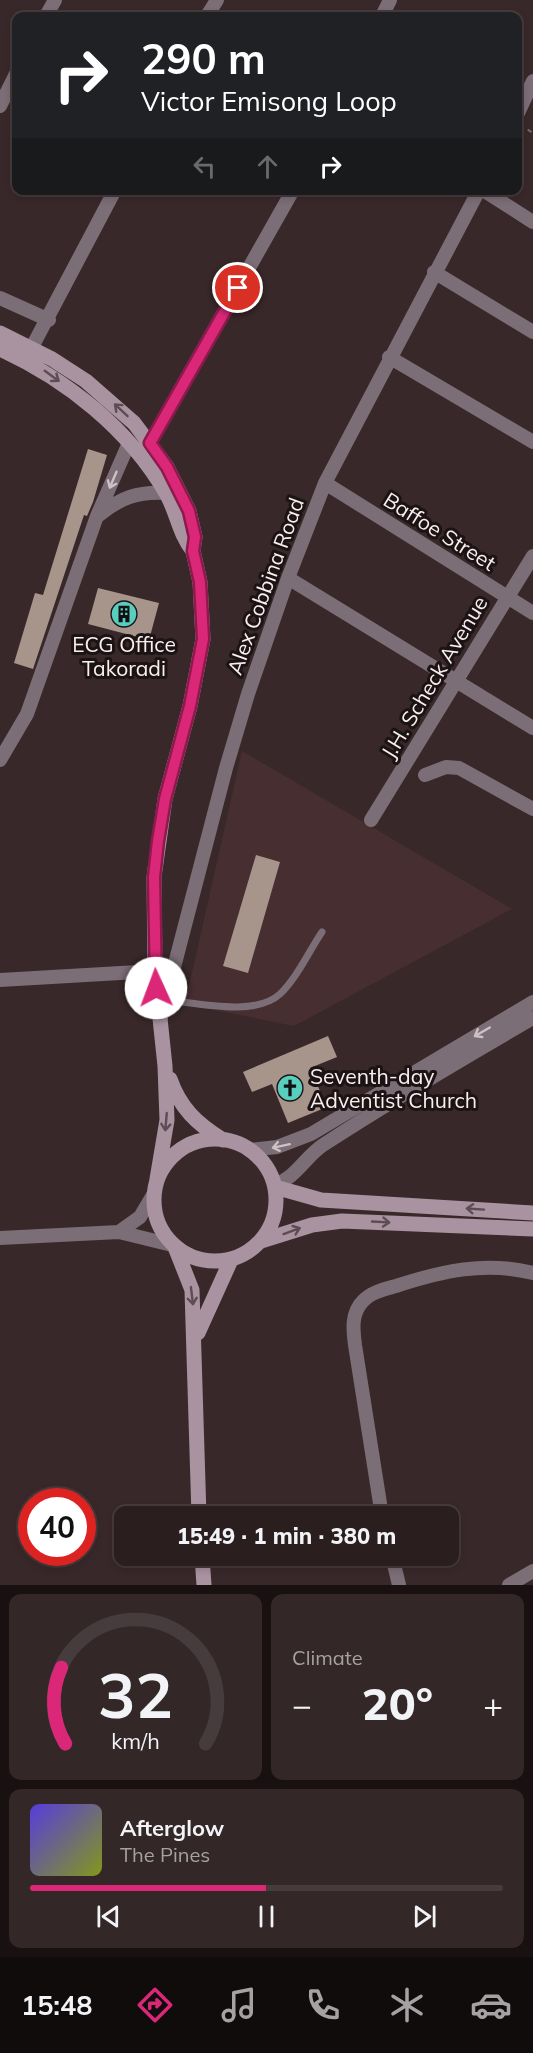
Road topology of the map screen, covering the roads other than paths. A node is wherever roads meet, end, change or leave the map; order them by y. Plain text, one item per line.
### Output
1 (533, 81) edge
2 (12, 82) edge
3 (522, 104) edge
4 (0, 106) edge
5 (112, 195) edge
6 (290, 195) edge
7 (478, 195) edge
8 (489, 195) edge
9 (533, 222) edge
10 (434, 272) junction
11 (0, 298) edge
12 (49, 320) junction
13 (533, 332) edge
14 (0, 333) edge
15 (0, 349) edge
16 (31, 349) junction
17 (389, 357) junction
18 (533, 442) edge
19 (129, 443) junction
20 (150, 443) junction
21 (325, 483) junction
22 (166, 492) junction
23 (97, 516) junction
24 (193, 551) junction
25 (533, 556) edge
26 (288, 578) junction
27 (507, 598) junction
28 (533, 613) edge
29 (455, 682) junction
30 (533, 728) edge
31 (0, 760) edge
32 (424, 776) dead end
33 (533, 809) edge
34 (372, 820) dead end
35 (322, 932) dead end
36 (155, 971) junction
37 (0, 980) edge
38 (166, 1000) junction
39 (533, 1002) edge
40 (533, 1018) edge
41 (159, 1022) junction
42 (165, 1065) junction
43 (223, 1140) junction
44 (249, 1150) junction
45 (157, 1179) junction
46 (275, 1186) junction
47 (153, 1195) junction
48 (533, 1213) edge
49 (533, 1229) edge
50 (118, 1232) junction
51 (0, 1238) edge
52 (261, 1241) junction
53 (174, 1246) junction
54 (231, 1260) junction
55 (533, 1273) edge
56 (194, 1347) junction
57 (199, 1506) edge
58 (380, 1506) edge
59 (203, 1566) edge
60 (394, 1566) edge
61 (533, 1571) edge
62 (204, 1585) edge
63 (399, 1585) edge
64 (509, 1585) edge

1 - 3 street
2 - 4 street
5 - 12 street
6 - 20 street
7 - 10 street, Alex Cobbina Road
8 - 9 street
10 - 13 street
10 - 17 street, Alex Cobbina Road
11 - 12 street
12 - 16 street
14 - 16 street
15 -> 19 street
20 -> 16 street
17 - 18 street
17 - 21 street, Alex Cobbina Road
19 - 22 street
19 -> 23 street
20 - 24 street
21 - 26 street, Alex Cobbina Road
21 - 27 street, Baffoe Street
22 - 23 street
22 - 24 street
23 - 31 street
24 - 36 street
25 - 27 street, J.H. Scheck Avenue
26 - 29 street
26 - 38 street, Alex Cobbina Road
27 - 28 street, Baffoe Street
27 - 29 street, J.H. Scheck Avenue
29 - 30 street
29 - 34 street, J.H. Scheck Avenue
32 - 33 street
35 - 38 lane
36 - 37 street
36 - 41 street
38 - 41 street, Alex Cobbina Road
39 -> 44 street
40 - 46 street
41 - 42 street
42 - 43 street
42 -> 45 street
43 - 44 street
43 - 45 street
44 - 46 street
45 - 47 street
48 -> 46 street
46 - 52 street
47 - 50 street
47 - 53 street
52 -> 49 street
50 - 51 street
50 - 53 street
52 - 54 street
53 - 54 street
53 -> 56 street
54 - 56 street
55 - 58 street
56 - 57 street
59 - 62 street
60 - 63 street
61 - 64 street

